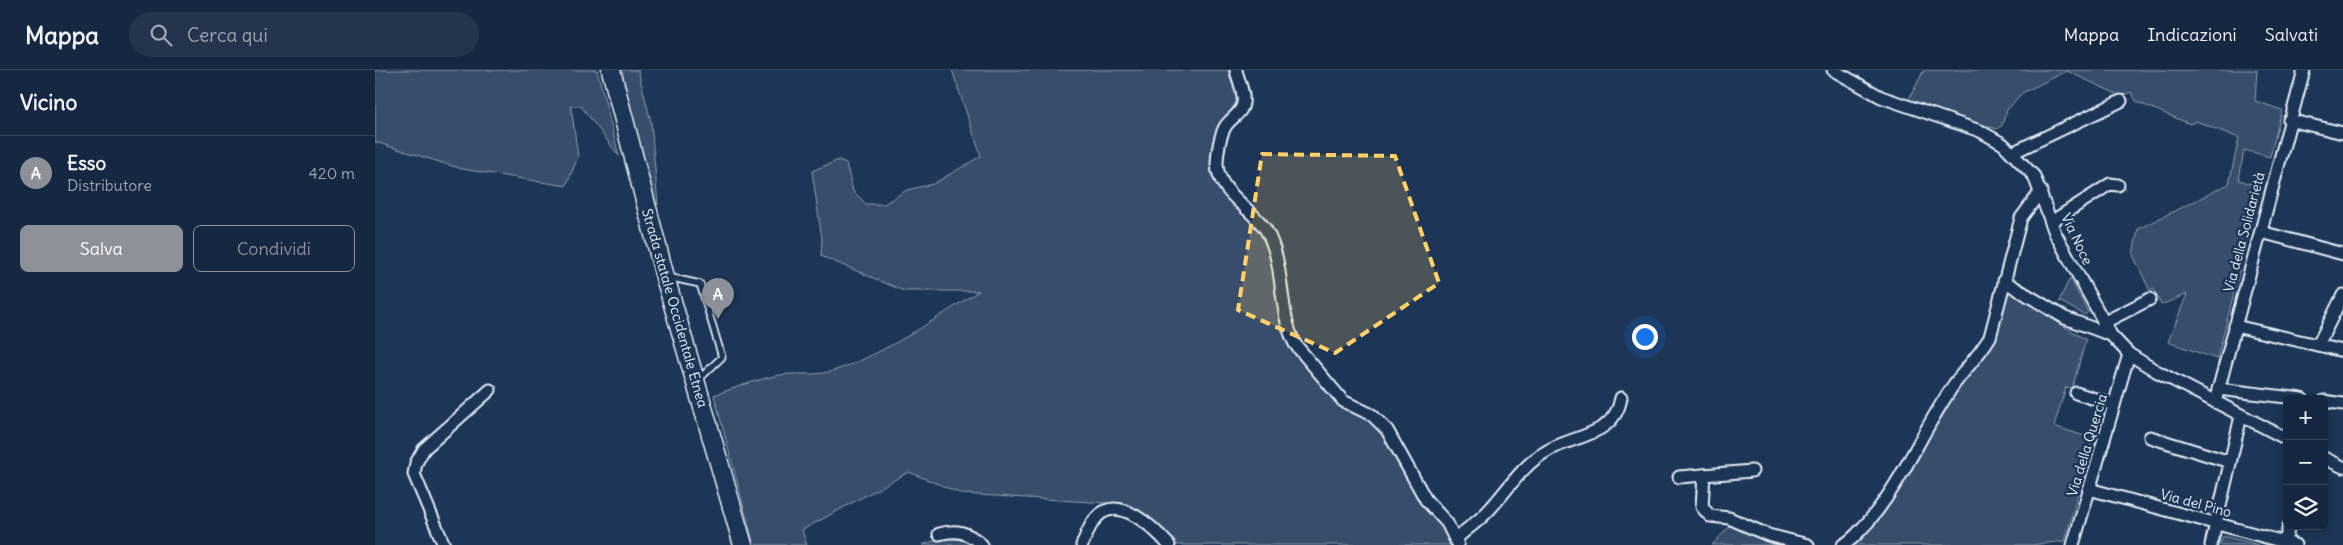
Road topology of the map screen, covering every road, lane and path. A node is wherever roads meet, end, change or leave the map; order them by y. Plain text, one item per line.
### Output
1 (611, 70) edge
2 (1235, 70) edge
3 (1833, 70) edge
4 (2304, 70) edge
5 (2121, 101) dead end
6 (2289, 120) junction
7 (2343, 132) edge
8 (2014, 152) junction
9 (2118, 185) dead end
10 (2041, 191) junction
11 (2051, 222) junction
12 (2261, 232) junction
13 (2343, 254) edge
14 (665, 276) junction
15 (2004, 281) junction
16 (2343, 295) edge
17 (2150, 299) dead end
18 (2103, 323) junction
19 (2235, 326) junction
20 (2111, 335) junction
21 (2318, 345) junction
22 (2343, 351) edge
23 (2129, 354) junction
24 (696, 382) junction
25 (2218, 389) junction
26 (490, 390) dead end
27 (2076, 394) dead end
28 (2283, 397) edge
29 (1621, 398) dead end
30 (2215, 402) junction
31 (2328, 402) edge
32 (2114, 404) junction
33 (2343, 404) edge
34 (2241, 416) junction
35 (2151, 437) dead end
36 (2283, 437) edge
37 (2328, 460) edge
38 (2230, 462) junction
39 (2343, 467) edge
40 (1752, 471) dead end
41 (1704, 475) junction
42 (1679, 477) dead end
43 (2089, 489) junction
44 (2217, 524) junction
45 (2289, 530) edge
46 (939, 534) dead end
47 (1457, 542) edge
48 (2288, 544) edge
49 (444, 545) edge
50 (743, 545) edge
51 (982, 545) edge
52 (1082, 545) edge
53 (1169, 545) edge
54 (1808, 545) edge
55 (1843, 545) edge
56 (2073, 545) edge
57 (2211, 545) edge

1 - 14 main road, Strada statale Occidentale Etnea
2 - 47 street
3 - 8 street, Via Noce
4 - 6 street, Via della Solidarietà
5 - 8 street
6 - 7 street
6 - 12 street, Via della Solidarietà
8 - 10 street, Via Noce
9 - 11 street
10 - 11 street, Via Noce
10 - 15 street
11 - 18 street, Via Noce
12 - 13 street
12 - 19 street, Via della Solidarietà
14 - 24 main road, Strada statale Occidentale Etnea
14 - 24 lane
15 - 20 street
15 - 55 street
16 - 21 street
17 - 18 street
18 - 20 street, Via Noce
19 - 21 street
19 - 25 street, Via della Solidarietà
20 - 23 street, Via Noce
21 - 22 street
23 - 30 street, Via Noce
23 - 32 street, Via della Quercia
24 - 50 main road, Strada statale Occidentale Etnea
25 - 28 street
25 - 30 street, Via della Solidarietà
26 - 49 street
27 - 32 street
29 - 47 street
30 - 34 street, Via Noce
31 - 33 street
32 - 43 street, Via della Quercia
34 - 36 street, Via Noce
34 - 38 street
35 - 38 street
37 - 39 street
38 - 44 street
40 - 41 street
41 - 42 street
41 - 54 street
43 - 44 street, Via del Pino
43 - 56 street, Via della Quercia
44 - 48 street, Via del Pino
44 - 57 street
45 - 48 street
46 - 51 street
52 - 53 street

